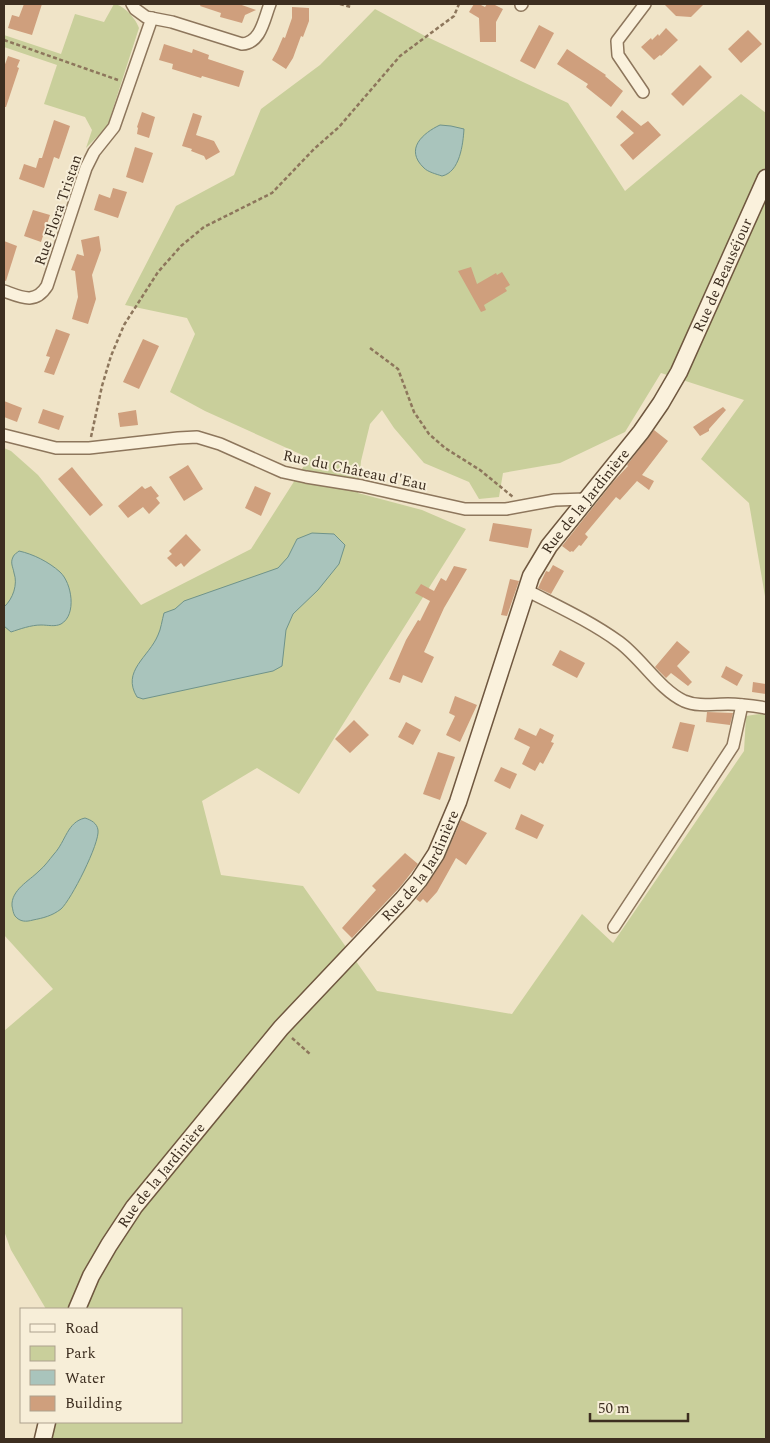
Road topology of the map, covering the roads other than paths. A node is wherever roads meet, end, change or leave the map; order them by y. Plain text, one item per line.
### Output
1 (132, 4) edge
2 (270, 4) edge
3 (645, 4) edge
4 (152, 18) junction
5 (643, 92) dead end
6 (766, 178) edge
7 (4, 291) edge
8 (679, 372) joint
9 (4, 435) edge
10 (586, 499) junction
11 (526, 590) junction
12 (742, 705) junction
13 (766, 708) edge
14 (614, 927) dead end
15 (77, 1308) edge
16 (47, 1423) edge
17 (43, 1439) edge

1 - 4 street
2 - 4 street
3 - 5 street
4 - 7 street, Rue Flora Tristan
6 - 8 street, Rue de Beauséjour
8 - 10 street, Rue de la Jardinière
9 - 10 street, Rue du Château d'Eau
10 - 11 street, Rue de la Jardinière
11 - 12 street
11 - 15 street, Rue de la Jardinière
12 - 13 street
12 - 14 street
16 - 17 street

